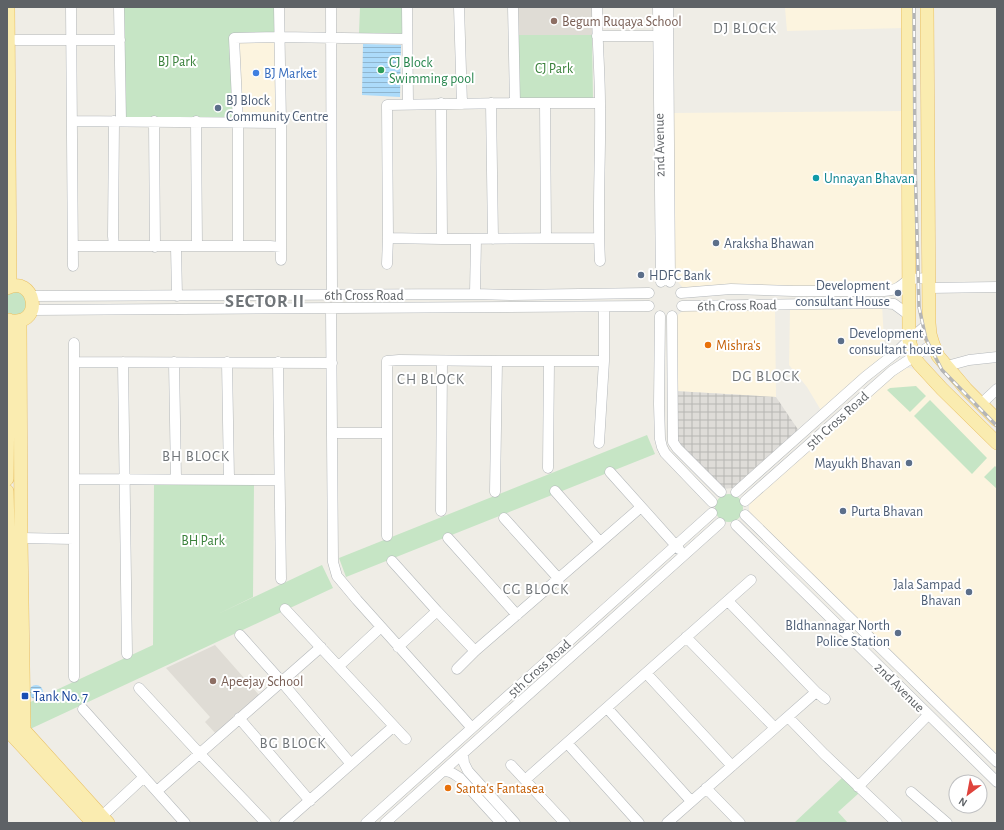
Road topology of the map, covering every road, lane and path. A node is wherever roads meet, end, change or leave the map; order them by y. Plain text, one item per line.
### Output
1 (8, 7) edge
2 (16, 7) edge
3 (71, 7) edge
4 (119, 7) edge
5 (279, 7) edge
6 (331, 7) edge
7 (407, 7) edge
8 (459, 7) edge
9 (513, 7) edge
10 (597, 7) edge
11 (658, 7) edge
12 (668, 7) edge
13 (908, 7) edge
14 (927, 7) edge
15 (597, 36) junction
16 (663, 36) junction
17 (279, 37) junction
18 (331, 37) junction
19 (407, 38) junction
20 (11, 39) edge
21 (71, 40) junction
22 (120, 40) junction
23 (441, 103) junction
24 (491, 103) junction
25 (515, 103) junction
26 (545, 103) junction
27 (600, 103) junction
28 (408, 104) junction
29 (462, 104) junction
30 (72, 121) junction
31 (117, 121) junction
32 (154, 121) junction
33 (196, 122) junction
34 (238, 122) junction
35 (281, 123) junction
36 (388, 238) junction
37 (546, 238) junction
38 (599, 238) junction
39 (442, 239) junction
40 (476, 239) junction
41 (493, 239) junction
42 (73, 246) junction
43 (114, 246) junction
44 (176, 246) junction
45 (198, 246) junction
46 (238, 246) junction
47 (155, 247) junction
48 (281, 247) junction
49 (281, 260) dead end
50 (600, 261) dead end
51 (387, 264) dead end
52 (73, 266) dead end
53 (909, 279) junction
54 (665, 282) junction
55 (929, 283) junction
56 (12, 287) edge
57 (997, 287) edge
58 (793, 291) junction
59 (649, 293) junction
60 (682, 293) junction
61 (443, 294) junction
62 (476, 294) junction
63 (214, 295) junction
64 (296, 295) junction
65 (332, 295) junction
66 (369, 295) junction
67 (511, 295) junction
68 (31, 296) junction
69 (177, 296) junction
70 (794, 304) junction
71 (649, 306) junction
72 (682, 306) junction
73 (604, 307) junction
74 (214, 308) junction
75 (297, 308) junction
76 (331, 308) junction
77 (369, 308) junction
78 (444, 308) junction
79 (511, 308) junction
80 (32, 310) junction
81 (909, 315) junction
82 (660, 316) junction
83 (672, 316) junction
84 (12, 320) edge
85 (929, 323) junction
86 (909, 340) junction
87 (74, 343) dead end
88 (933, 344) junction
89 (914, 357) junction
90 (997, 357) edge
91 (442, 361) junction
92 (497, 361) junction
93 (549, 361) junction
94 (604, 361) junction
95 (74, 362) junction
96 (123, 362) junction
97 (174, 362) junction
98 (227, 362) junction
99 (278, 362) junction
100 (332, 363) junction
101 (947, 366) junction
102 (997, 389) edge
103 (981, 404) junction
104 (997, 420) edge
105 (332, 433) junction
106 (387, 433) junction
107 (599, 443) dead end
108 (997, 443) edge
109 (548, 468) dead end
110 (610, 472) dead end
111 (7, 479) edge
112 (74, 479) junction
113 (125, 479) junction
114 (176, 479) junction
115 (229, 479) junction
116 (280, 480) junction
117 (7, 491) edge
118 (555, 491) dead end
119 (495, 492) dead end
120 (721, 492) junction
121 (736, 492) junction
122 (745, 501) junction
123 (712, 502) junction
124 (641, 507) junction
125 (441, 511) dead end
126 (712, 513) junction
127 (745, 515) junction
128 (504, 518) dead end
129 (720, 524) junction
130 (736, 524) junction
131 (387, 536) dead end
132 (21, 538) junction
133 (448, 538) dead end
134 (74, 539) junction
135 (600, 542) junction
136 (675, 546) junction
137 (685, 555) junction
138 (392, 561) dead end
139 (16, 575) junction
140 (281, 579) dead end
141 (558, 579) junction
142 (751, 580) dead end
143 (728, 601) junction
144 (285, 609) dead end
145 (437, 611) junction
146 (517, 615) junction
147 (381, 627) junction
148 (240, 635) dead end
149 (686, 637) junction
150 (9, 644) edge
151 (398, 646) junction
152 (321, 647) junction
153 (475, 651) junction
154 (127, 654) dead end
155 (339, 666) junction
156 (457, 669) dead end
157 (646, 673) junction
158 (74, 676) dead end
159 (281, 681) junction
160 (140, 688) dead end
161 (515, 689) junction
162 (816, 692) junction
163 (926, 693) junction
164 (524, 699) junction
165 (825, 699) dead end
166 (916, 703) junction
167 (607, 708) junction
168 (83, 709) dead end
169 (928, 715) junction
170 (788, 717) junction
171 (239, 718) junction
172 (394, 726) junction
173 (472, 728) junction
174 (775, 728) junction
175 (963, 730) junction
176 (406, 739) dead end
177 (953, 739) junction
178 (567, 743) junction
179 (464, 753) junction
180 (200, 754) junction
181 (997, 762) edge
182 (351, 764) junction
183 (512, 765) dead end
184 (732, 766) junction
185 (444, 771) junction
186 (55, 773) junction
187 (144, 777) junction
188 (525, 780) junction
189 (997, 782) edge
190 (858, 787) junction
191 (706, 788) junction
192 (157, 791) junction
193 (910, 792) dead end
194 (310, 800) junction
195 (691, 801) junction
196 (101, 821) edge
197 (513, 822) edge
198 (186, 823) edge
199 (266, 823) edge
200 (284, 823) edge
201 (366, 823) edge
202 (385, 823) edge
203 (501, 823) edge
204 (565, 823) edge
205 (639, 823) edge
206 (667, 823) edge
207 (740, 823) edge
208 (897, 823) edge
209 (947, 823) edge

1 - 20 main road
2 - 20 main road
3 - 21 street
4 - 22 street
5 - 17 street
6 - 18 street
7 - 19 street
8 - 29 street
9 - 25 street
10 - 15 street
11 - 16 street, 2nd Avenue
12 - 16 street, 2nd Avenue
13 - 53 main road
14 - 55 main road
15 - 16 street
15 - 27 street
16 - 54 street, 2nd Avenue
17 - 18 street
17 - 34 street
17 - 35 street
18 - 19 street
18 - 65 street
19 - 28 street
20 - 21 street
20 - 56 main road
21 - 22 street
21 - 30 street
22 - 31 street
23 - 28 street
23 - 29 street
23 - 39 street
24 - 25 street
24 - 29 street
24 - 41 street
25 - 26 street
26 - 27 street
26 - 37 street
27 - 38 street
28 - 36 street
30 - 31 street
30 - 42 street
31 - 32 street
31 - 43 street
32 - 33 street
32 - 47 street
33 - 34 street
33 - 45 street
34 - 35 street
34 - 46 street
35 - 48 street
36 - 39 street
36 - 51 street
37 - 38 street
37 - 41 street
38 - 50 street
39 - 40 street
40 - 41 street
40 - 62 street
42 - 43 street
42 - 52 street
43 - 47 street
44 - 45 street
44 - 47 street
44 - 69 street
45 - 46 street
46 - 48 street
48 - 49 street
53 - 55 street
53 - 58 street
53 - 81 main road
54 - 59 street
54 - 60 street
55 - 57 street
55 - 85 main road
56 - 68 main road
58 - 60 street
58 - 70 street
59 - 67 street, 6th Cross Road
59 - 71 street
60 - 72 street
61 - 62 street, 6th Cross Road
61 - 66 street, 6th Cross Road
61 - 78 street
62 - 67 street, 6th Cross Road
63 - 64 street, 6th Cross Road
63 - 69 street, 6th Cross Road
63 - 74 street
64 - 65 street, 6th Cross Road
64 - 75 street
65 - 66 street, 6th Cross Road
66 - 77 street
67 - 79 street
68 - 69 street, 6th Cross Road
68 - 80 main road
70 - 72 street, 6th Cross Road
70 - 81 street, 6th Cross Road
71 - 73 street, 6th Cross Road
71 - 82 street
72 - 83 street
73 - 79 street, 6th Cross Road
73 - 94 street
74 - 75 street, 6th Cross Road
74 - 80 street, 6th Cross Road
75 - 76 street, 6th Cross Road
76 - 77 street, 6th Cross Road
76 - 100 street
77 - 78 street, 6th Cross Road
78 - 79 street, 6th Cross Road
80 - 84 main road
81 - 86 main road
82 - 83 street
82 - 123 street
83 - 120 street
84 - 111 main road
84 - 132 main road
85 - 86 street
85 - 88 main road
86 - 89 main road
86 - 121 street
87 - 95 street
88 - 89 street, 5th Cross Road
88 - 101 main road
89 - 108 main road
89 - 122 street, 5th Cross Road
90 - 101 street
91 - 92 street
91 - 106 street
91 - 125 street
92 - 93 street
92 - 119 street
93 - 94 street
93 - 109 street
94 - 107 street
95 - 96 street
95 - 112 street
96 - 97 street
96 - 113 street
97 - 98 street
97 - 114 street
98 - 99 street
98 - 115 street
99 - 100 street
99 - 116 street
100 - 105 street
101 - 103 main road
102 - 103 street
103 - 104 main road
105 - 106 street
105 - 147 street
106 - 131 street
110 - 124 street
112 - 113 street
112 - 134 street
113 - 114 street
113 - 154 street
114 - 115 street
115 - 116 street
116 - 140 street
117 - 139 main road
118 - 135 street
120 - 121 street
120 - 123 street
121 - 122 street
122 - 127 street
123 - 126 street
124 - 135 street
124 - 136 street
126 - 129 street
126 - 136 street, 5th Cross Road
127 - 130 street
127 - 163 street, 2nd Avenue
128 - 141 street
129 - 130 street
129 - 137 street, 5th Cross Road
130 - 166 street, 2nd Avenue
132 - 134 street
132 - 139 main road
133 - 146 street
134 - 158 street
135 - 141 street
136 - 137 street
136 - 161 street, 5th Cross Road
137 - 164 street, 5th Cross Road
138 - 145 street
139 - 150 main road
139 - 186 main road
141 - 146 street
142 - 143 street
143 - 149 street
143 - 162 street
144 - 152 street
145 - 151 street
145 - 153 street
146 - 153 street
147 - 151 street
147 - 155 street
148 - 159 street
149 - 157 street
149 - 174 street
150 - 186 main road
151 - 173 street
152 - 155 street
152 - 159 street
153 - 156 street
155 - 172 street
157 - 167 street
157 - 184 street
159 - 171 street
159 - 182 street
160 - 180 street
161 - 164 street
161 - 173 street, 5th Cross Road
162 - 165 street
162 - 170 street
163 - 166 street
163 - 175 street, 2nd Avenue
164 - 179 street, 5th Cross Road
166 - 169 street, 2nd Avenue
167 - 178 street
167 - 195 street
168 - 187 street
169 - 177 street, 2nd Avenue
169 - 190 street
170 - 174 street
170 - 190 street
171 - 180 street
171 - 194 street
172 - 176 street
172 - 182 street
173 - 201 street, 5th Cross Road
174 - 184 street
175 - 177 street
175 - 181 street, 2nd Avenue
177 - 189 street, 2nd Avenue
178 - 188 street
178 - 205 street
179 - 185 street, 5th Cross Road
179 - 197 street
180 - 192 street
180 - 199 street
182 - 194 street
183 - 188 street
184 - 191 street
185 - 202 street, 5th Cross Road
185 - 203 street
186 - 196 main road
187 - 192 street
187 - 196 street
188 - 204 street
190 - 208 street
191 - 195 street
191 - 207 street
192 - 198 street
193 - 209 street
194 - 200 street
195 - 206 street

